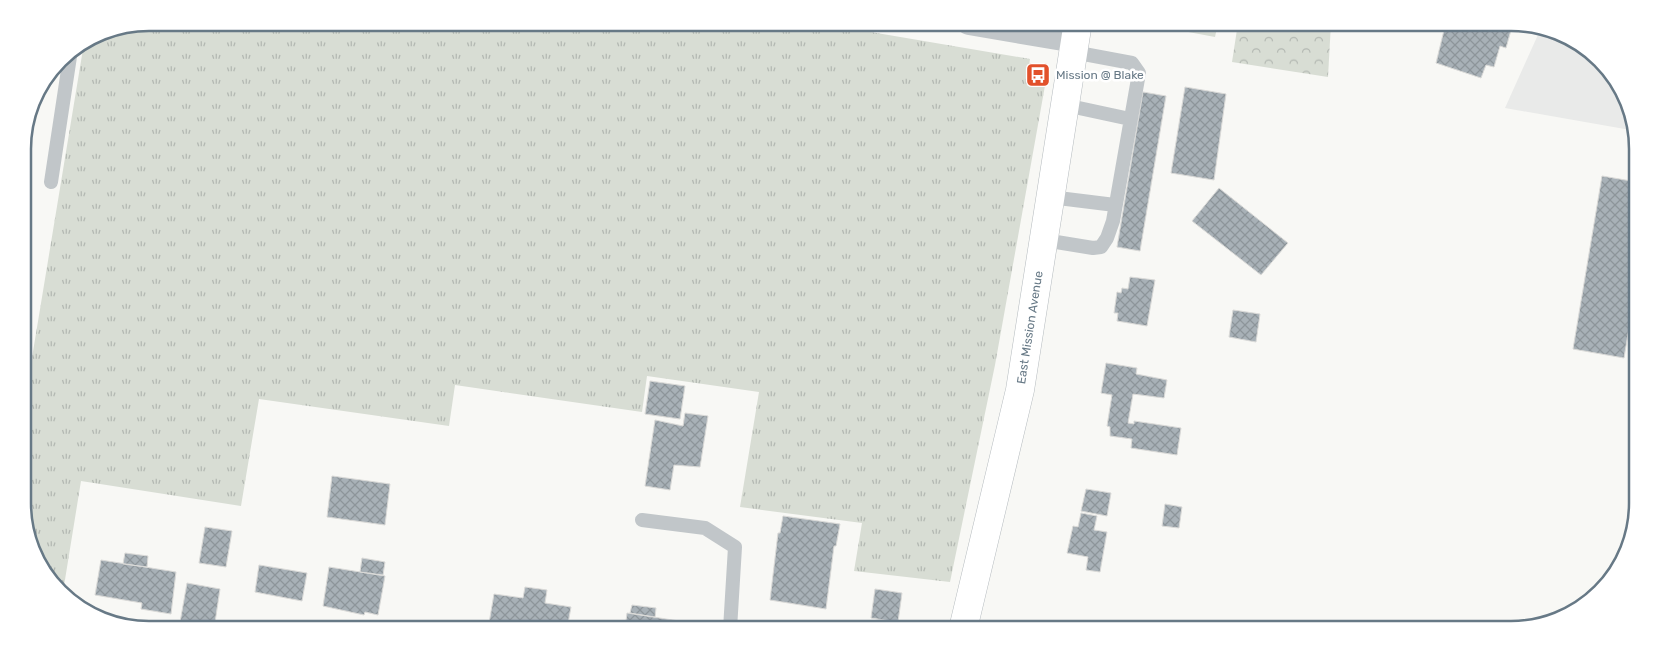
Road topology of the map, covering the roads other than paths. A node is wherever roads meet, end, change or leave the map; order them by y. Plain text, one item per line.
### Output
1 (1029, 31) edge
2 (1076, 38) edge
3 (69, 63) edge
4 (1065, 105) junction
5 (1130, 119) junction
6 (51, 182) dead end
7 (1050, 198) junction
8 (1115, 205) junction
9 (1044, 240) junction
10 (642, 520) dead end
11 (965, 620) edge
12 (731, 621) edge

1 - 2 street
2 - 4 street, East Mission Avenue
2 - 5 lane
3 - 6 lane
4 - 5 lane
4 - 7 street, East Mission Avenue
5 - 8 lane
7 - 8 lane
7 - 9 street, East Mission Avenue
8 - 9 lane
9 - 11 street, East Mission Avenue
10 - 12 lane

